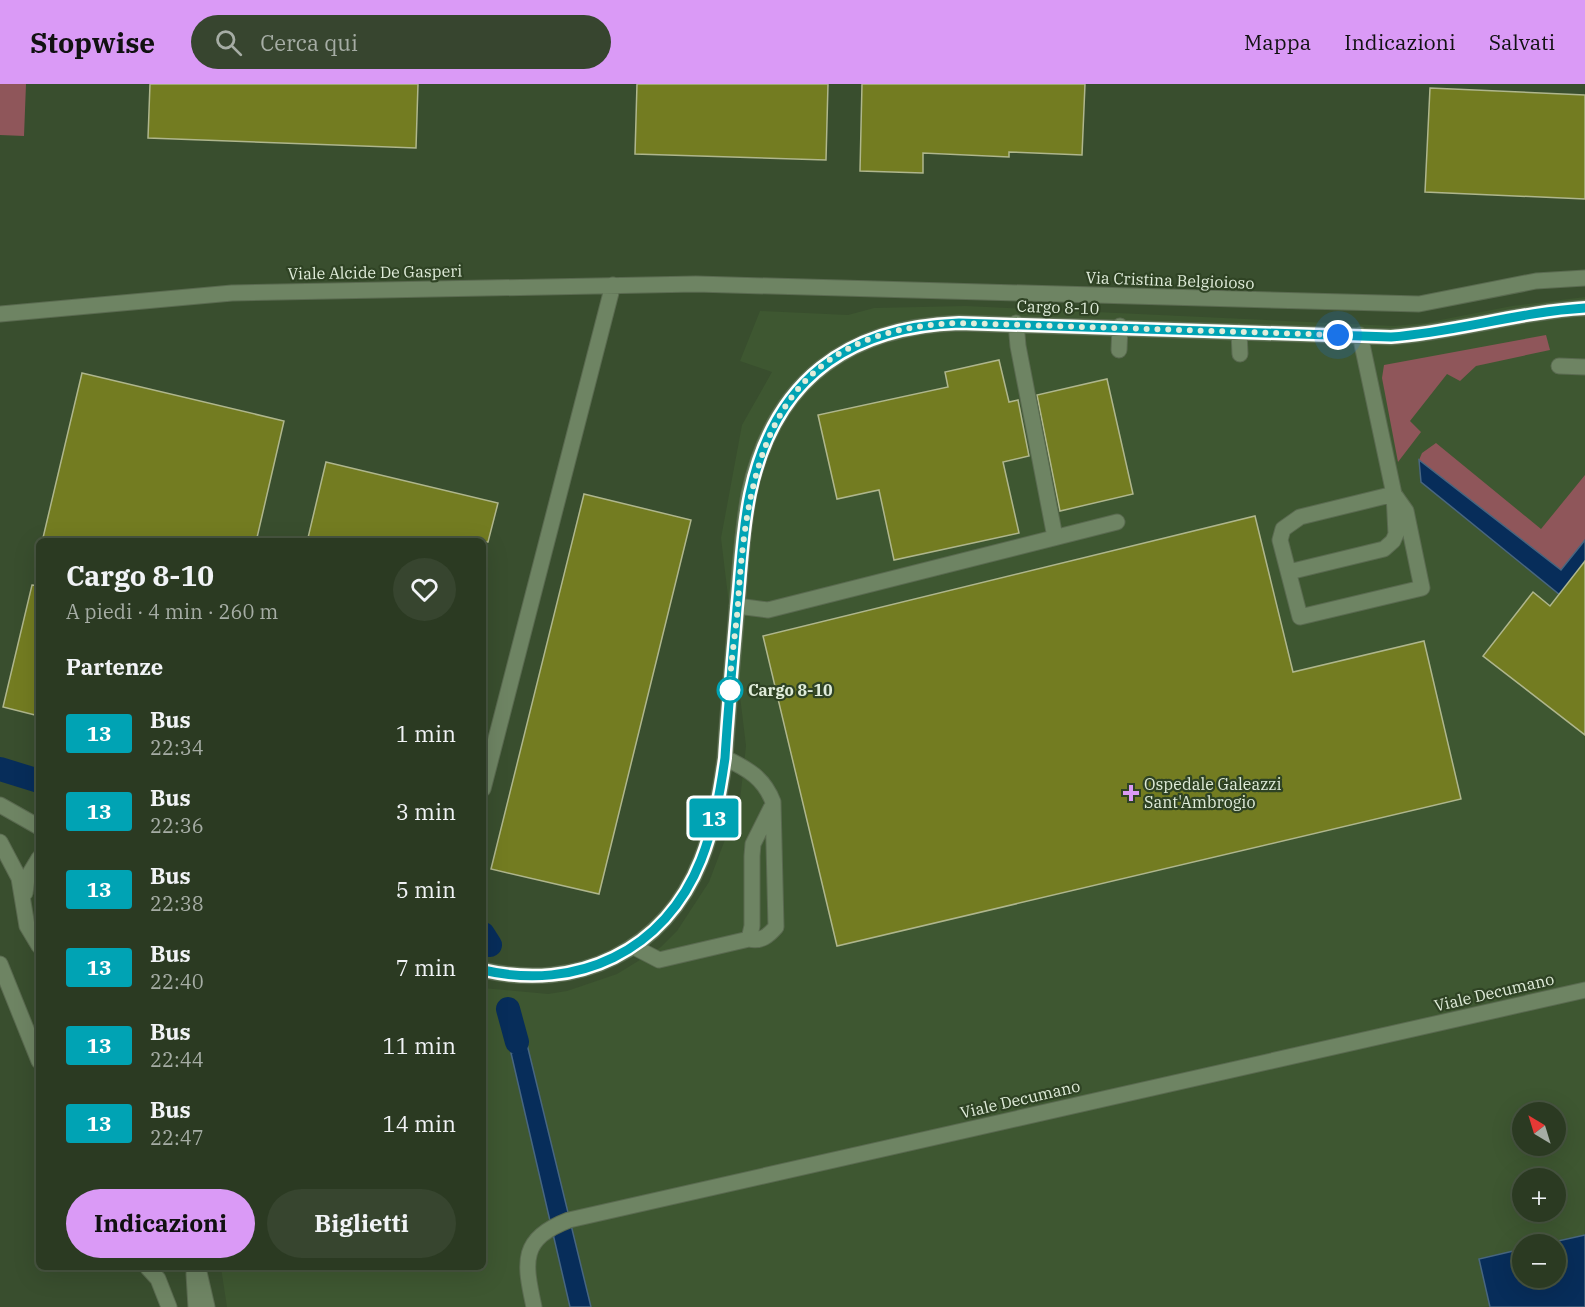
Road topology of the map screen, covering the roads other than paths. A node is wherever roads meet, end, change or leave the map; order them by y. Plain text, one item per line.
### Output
1 (1585, 278) edge
2 (752, 284) joint
3 (613, 285) junction
4 (1585, 308) edge
5 (0, 314) edge
6 (1016, 323) junction
7 (1120, 326) junction
8 (1239, 332) junction
9 (1360, 335) junction
10 (1119, 350) dead end
11 (1240, 354) dead end
12 (1558, 366) dead end
13 (1585, 367) edge
14 (1394, 494) junction
15 (1117, 522) dead end
16 (1055, 537) junction
17 (1288, 572) junction
18 (738, 606) junction
19 (725, 758) junction
20 (486, 777) edge
21 (773, 802) junction
22 (0, 805) edge
23 (36, 825) edge
24 (0, 842) edge
25 (36, 863) edge
26 (23, 902) junction
27 (749, 939) junction
28 (36, 941) edge
29 (634, 947) junction
30 (0, 964) edge
31 (486, 971) edge
32 (1585, 990) edge
33 (36, 1054) edge
34 (150, 1270) edge
35 (193, 1270) edge
36 (198, 1270) edge
37 (169, 1307) edge
38 (196, 1307) edge
39 (207, 1307) edge
40 (534, 1307) edge

1 - 2 street, Via Cristina Belgioioso
2 - 3 street, Viale Alcide De Gasperi
3 - 5 street, Viale Alcide De Gasperi
3 - 20 street
4 - 9 street, Cargo 8-10
6 - 7 street, Cargo 8-10
6 - 16 street
6 - 18 street, Cargo 8-10
7 - 8 street, Cargo 8-10
7 - 10 street
8 - 9 street, Cargo 8-10
8 - 11 street
9 - 14 street
12 - 13 street
14 - 17 street
14 - 17 street
14 - 17 street
15 - 16 street
16 - 18 street
18 - 19 street, Cargo 8-10
19 - 21 street
19 - 29 street, Cargo 8-10
21 - 27 street
21 - 27 street
22 - 23 street
24 - 26 street
25 - 26 street
26 - 28 street
27 - 29 street
29 - 31 street, Cargo 8-10
30 - 33 street
32 - 40 street, Viale Decumano
34 - 37 street
35 - 38 street
36 - 39 street

